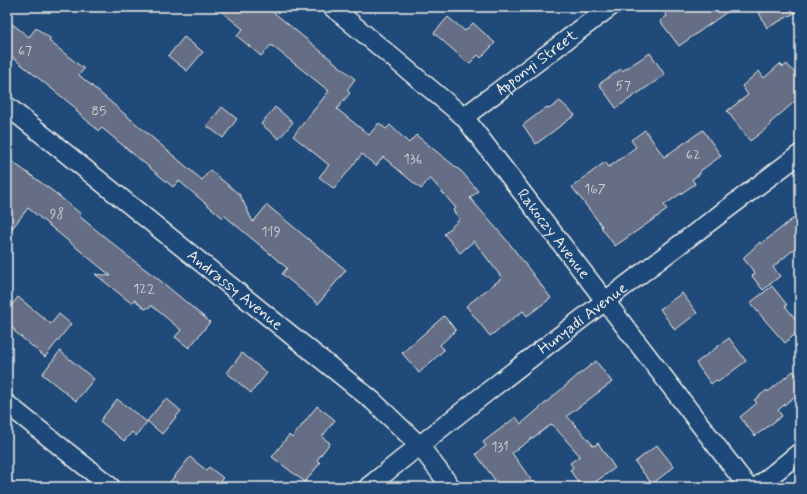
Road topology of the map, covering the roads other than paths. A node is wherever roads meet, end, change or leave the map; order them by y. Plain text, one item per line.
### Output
1 (332, 7) edge
2 (610, 7) edge
3 (7, 106) edge
4 (464, 117) junction
5 (800, 154) edge
6 (605, 300) junction
7 (7, 404) edge
8 (419, 445) junction
9 (800, 452) edge
10 (111, 487) edge
11 (368, 487) edge
12 (451, 487) edge
13 (748, 487) edge
14 (757, 487) edge

1 - 4 street, Rakoczy Avenue
2 - 4 street, Apponyi Street
3 - 8 street, Andrassy Avenue
4 - 6 street, Rakoczy Avenue
5 - 6 street, Hunyadi Avenue
6 - 8 street, Hunyadi Avenue
6 - 13 street, Rakoczy Avenue
7 - 10 street
8 - 11 street, Hunyadi Avenue
8 - 12 street, Andrassy Avenue
9 - 14 street

